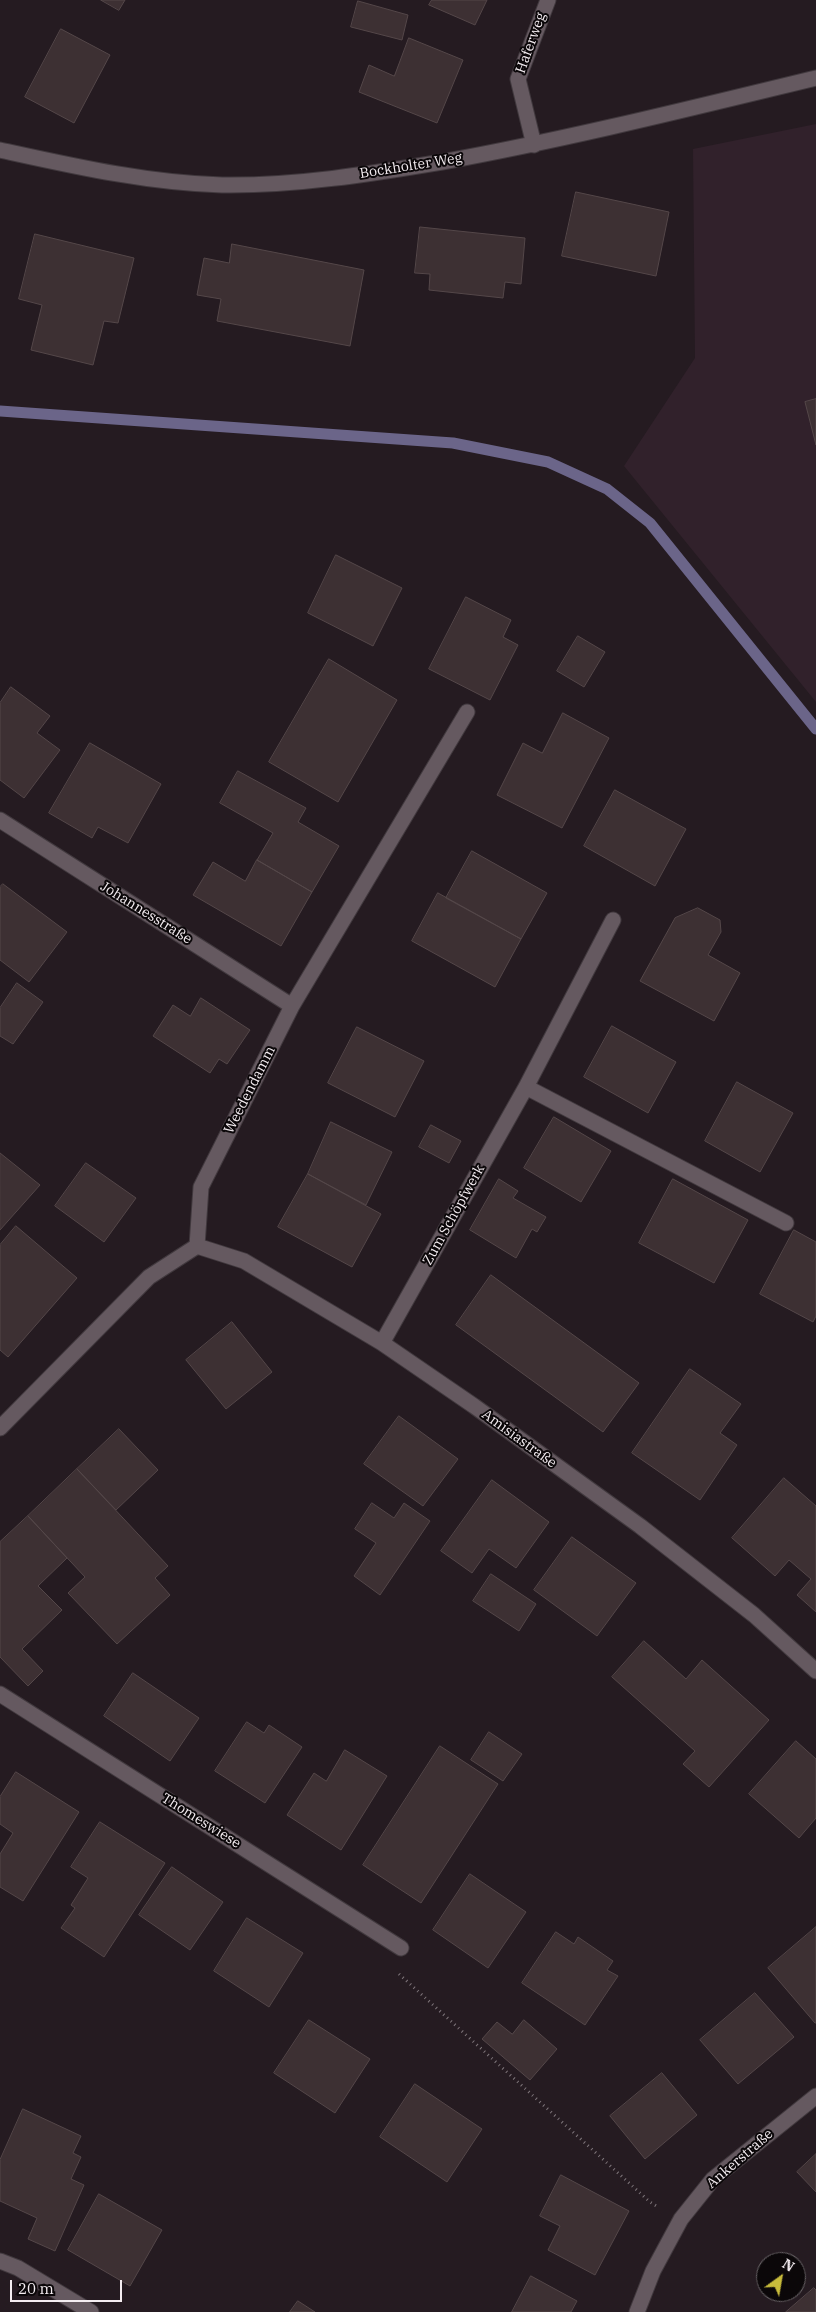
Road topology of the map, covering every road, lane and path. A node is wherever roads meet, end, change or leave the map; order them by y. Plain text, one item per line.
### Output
1 (548, 0) edge
2 (816, 78) edge
3 (534, 145) junction
4 (0, 150) edge
5 (467, 712) dead end
6 (0, 820) edge
7 (613, 920) dead end
8 (292, 1006) junction
9 (526, 1086) junction
10 (786, 1223) dead end
11 (197, 1246) junction
12 (382, 1344) junction
13 (1, 1424) edge
14 (816, 1671) edge
15 (0, 1694) edge
16 (401, 1948) dead end
17 (394, 1969) dead end
18 (816, 2096) edge
19 (681, 2219) junction
20 (0, 2261) edge
21 (92, 2312) edge
22 (637, 2312) edge

1 - 3 street, Haferweg
2 - 3 street, Bockholter Weg
3 - 4 street, Bockholter Weg
5 - 8 street, Weedendamm
6 - 8 street, Johannesstraße
7 - 9 street, Zum Schöpfwerk
8 - 11 street, Weedendamm
9 - 10 street
9 - 12 street, Zum Schöpfwerk
11 - 12 street, Amisiastraße
11 - 13 street
12 - 14 street, Amisiastraße
15 - 16 street, Thomeswiese
17 - 19 path
18 - 19 street, Ankerstraße
19 - 22 street, Ankerstraße
20 - 21 street

